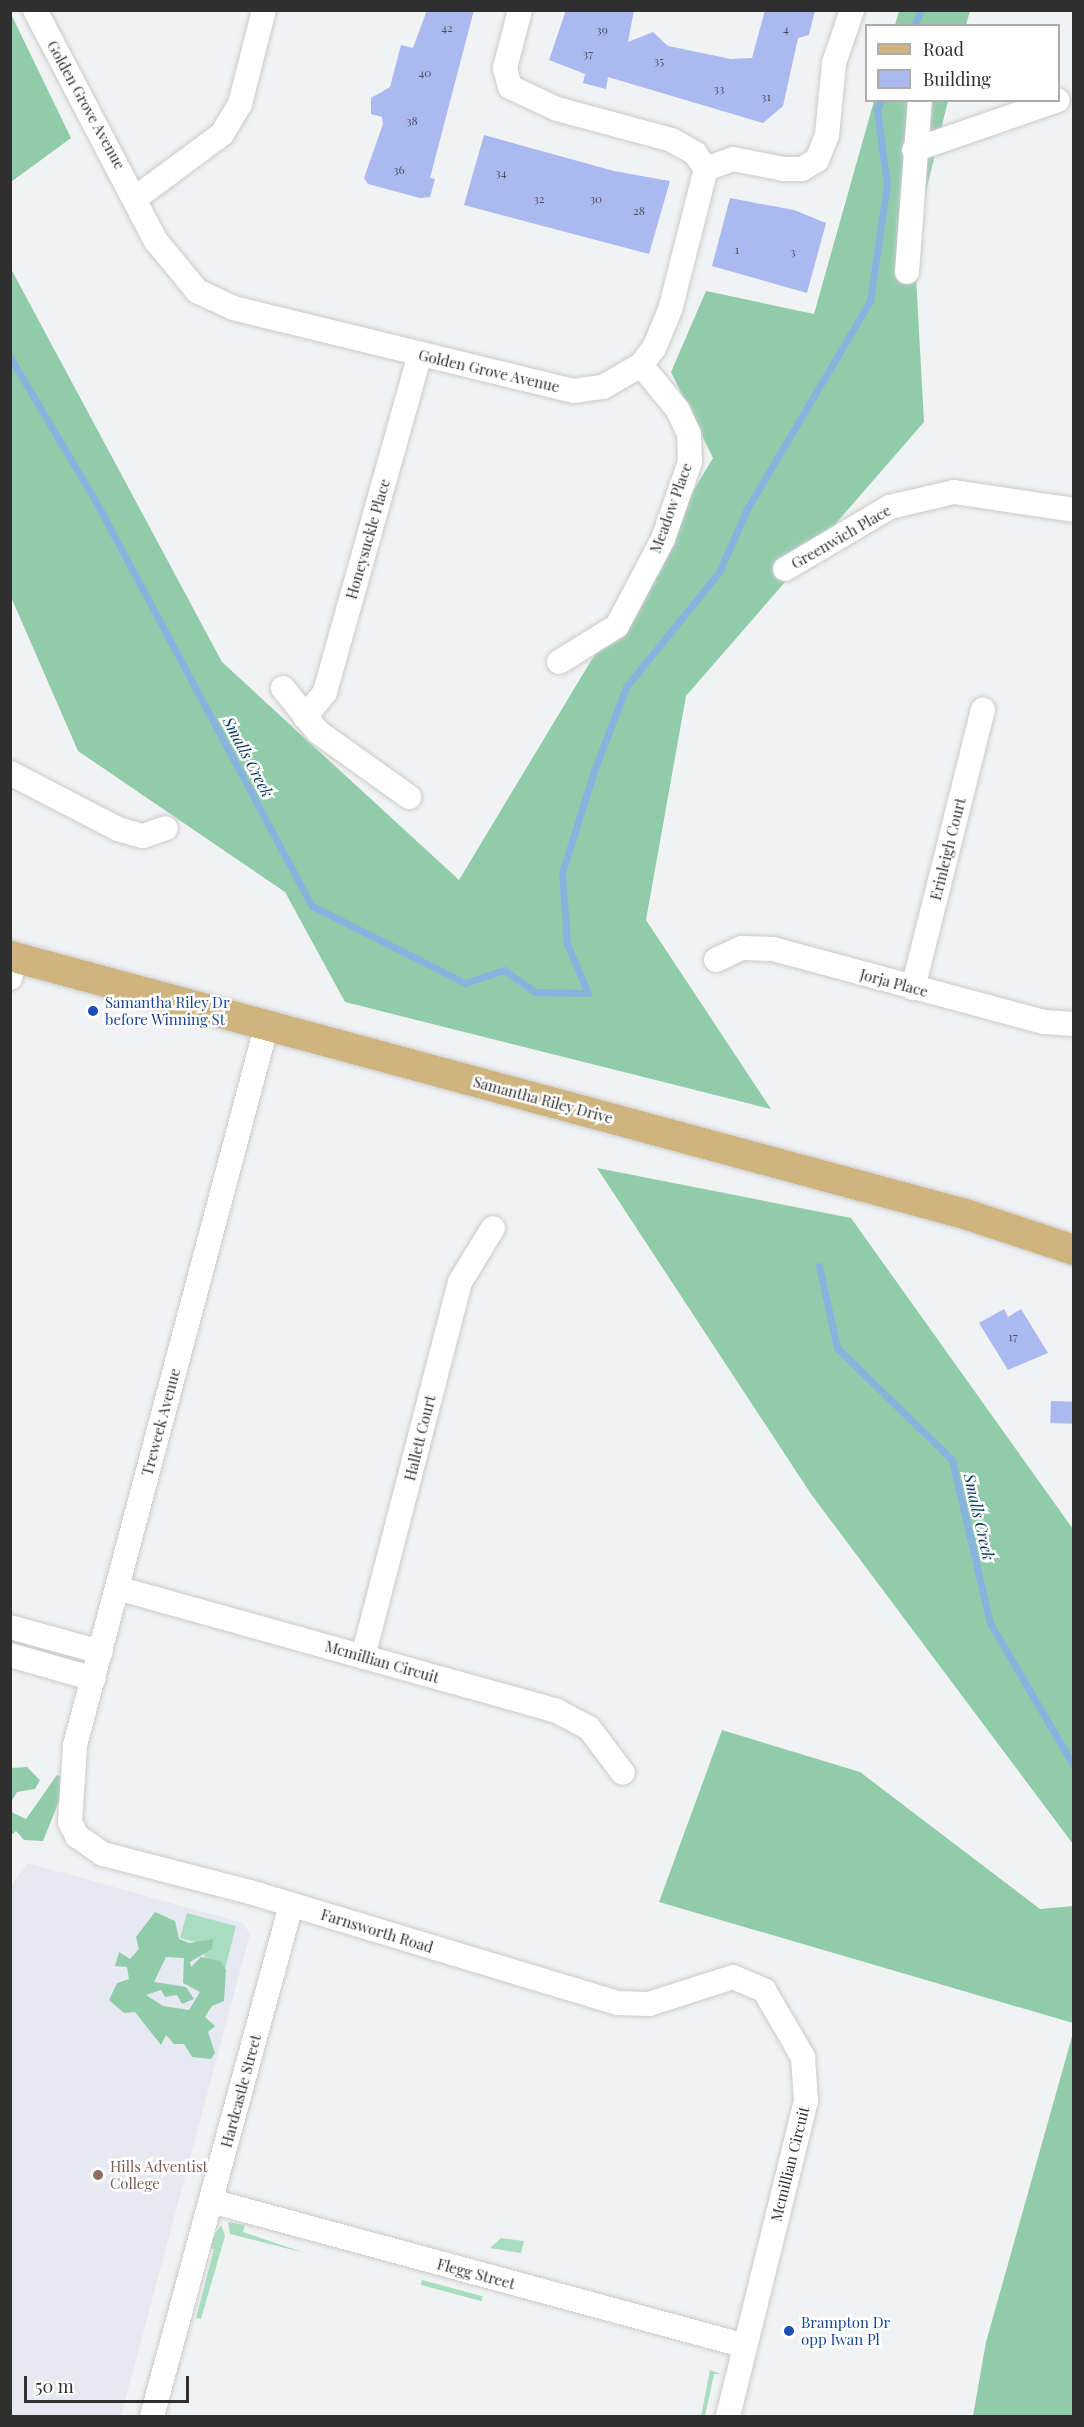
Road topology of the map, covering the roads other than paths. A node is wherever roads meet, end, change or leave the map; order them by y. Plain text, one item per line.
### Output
1 (35, 10) edge
2 (264, 10) edge
3 (520, 10) edge
4 (852, 10) edge
5 (920, 102) edge
6 (1052, 102) edge
7 (914, 150) junction
8 (706, 169) junction
9 (136, 197) junction
10 (907, 272) dead end
11 (420, 355) junction
12 (641, 365) junction
13 (1074, 510) edge
14 (785, 569) dead end
15 (559, 662) dead end
16 (283, 688) dead end
17 (983, 710) dead end
18 (304, 717) junction
19 (10, 772) edge
20 (409, 797) dead end
21 (166, 828) dead end
22 (716, 960) dead end
23 (12, 964) edge
24 (913, 988) junction
25 (267, 1024) junction
26 (1074, 1024) edge
27 (493, 1228) dead end
28 (1074, 1250) edge
29 (117, 1588) junction
30 (10, 1627) edge
31 (101, 1652) junction
32 (10, 1655) edge
33 (363, 1657) junction
34 (94, 1679) junction
35 (623, 1773) dead end
36 (70, 1822) joint
37 (291, 1905) junction
38 (696, 1988) joint
39 (211, 2201) junction
40 (742, 2344) junction
41 (153, 2416) edge
42 (728, 2416) edge

1 - 9 street, Golden Grove Avenue
2 - 9 street
3 - 8 street
4 - 8 street
5 - 7 street
6 - 7 street
7 - 10 street
8 - 12 street
9 - 11 street, Golden Grove Avenue
11 - 12 street, Golden Grove Avenue
11 - 18 street, Honeysuckle Place
12 - 15 street, Meadow Place
13 - 14 street, Greenwich Place
16 - 18 street
17 - 24 street, Erinleigh Court
18 - 20 street
19 - 21 street
22 - 24 street, Jorja Place
23 - 25 main road, Samantha Riley Drive
24 - 26 street, Jorja Place
25 - 28 main road, Samantha Riley Drive
25 - 29 street, Treweek Avenue
27 - 33 street, Hallett Court
29 - 31 street, Treweek Avenue
29 - 33 street, Mcmillian Circuit
30 - 31 street
31 - 34 street, Treweek Avenue
32 - 34 street
33 - 35 street, Mcmillian Circuit
34 - 36 street, Treweek Avenue
36 - 37 street, Farnsworth Road
37 - 38 street, Farnsworth Road
37 - 39 street, Hardcastle Street
38 - 40 street, Mcmillian Circuit
39 - 40 street, Flegg Street
39 - 41 street, Hardcastle Street
40 - 42 street, Mcmillian Circuit

